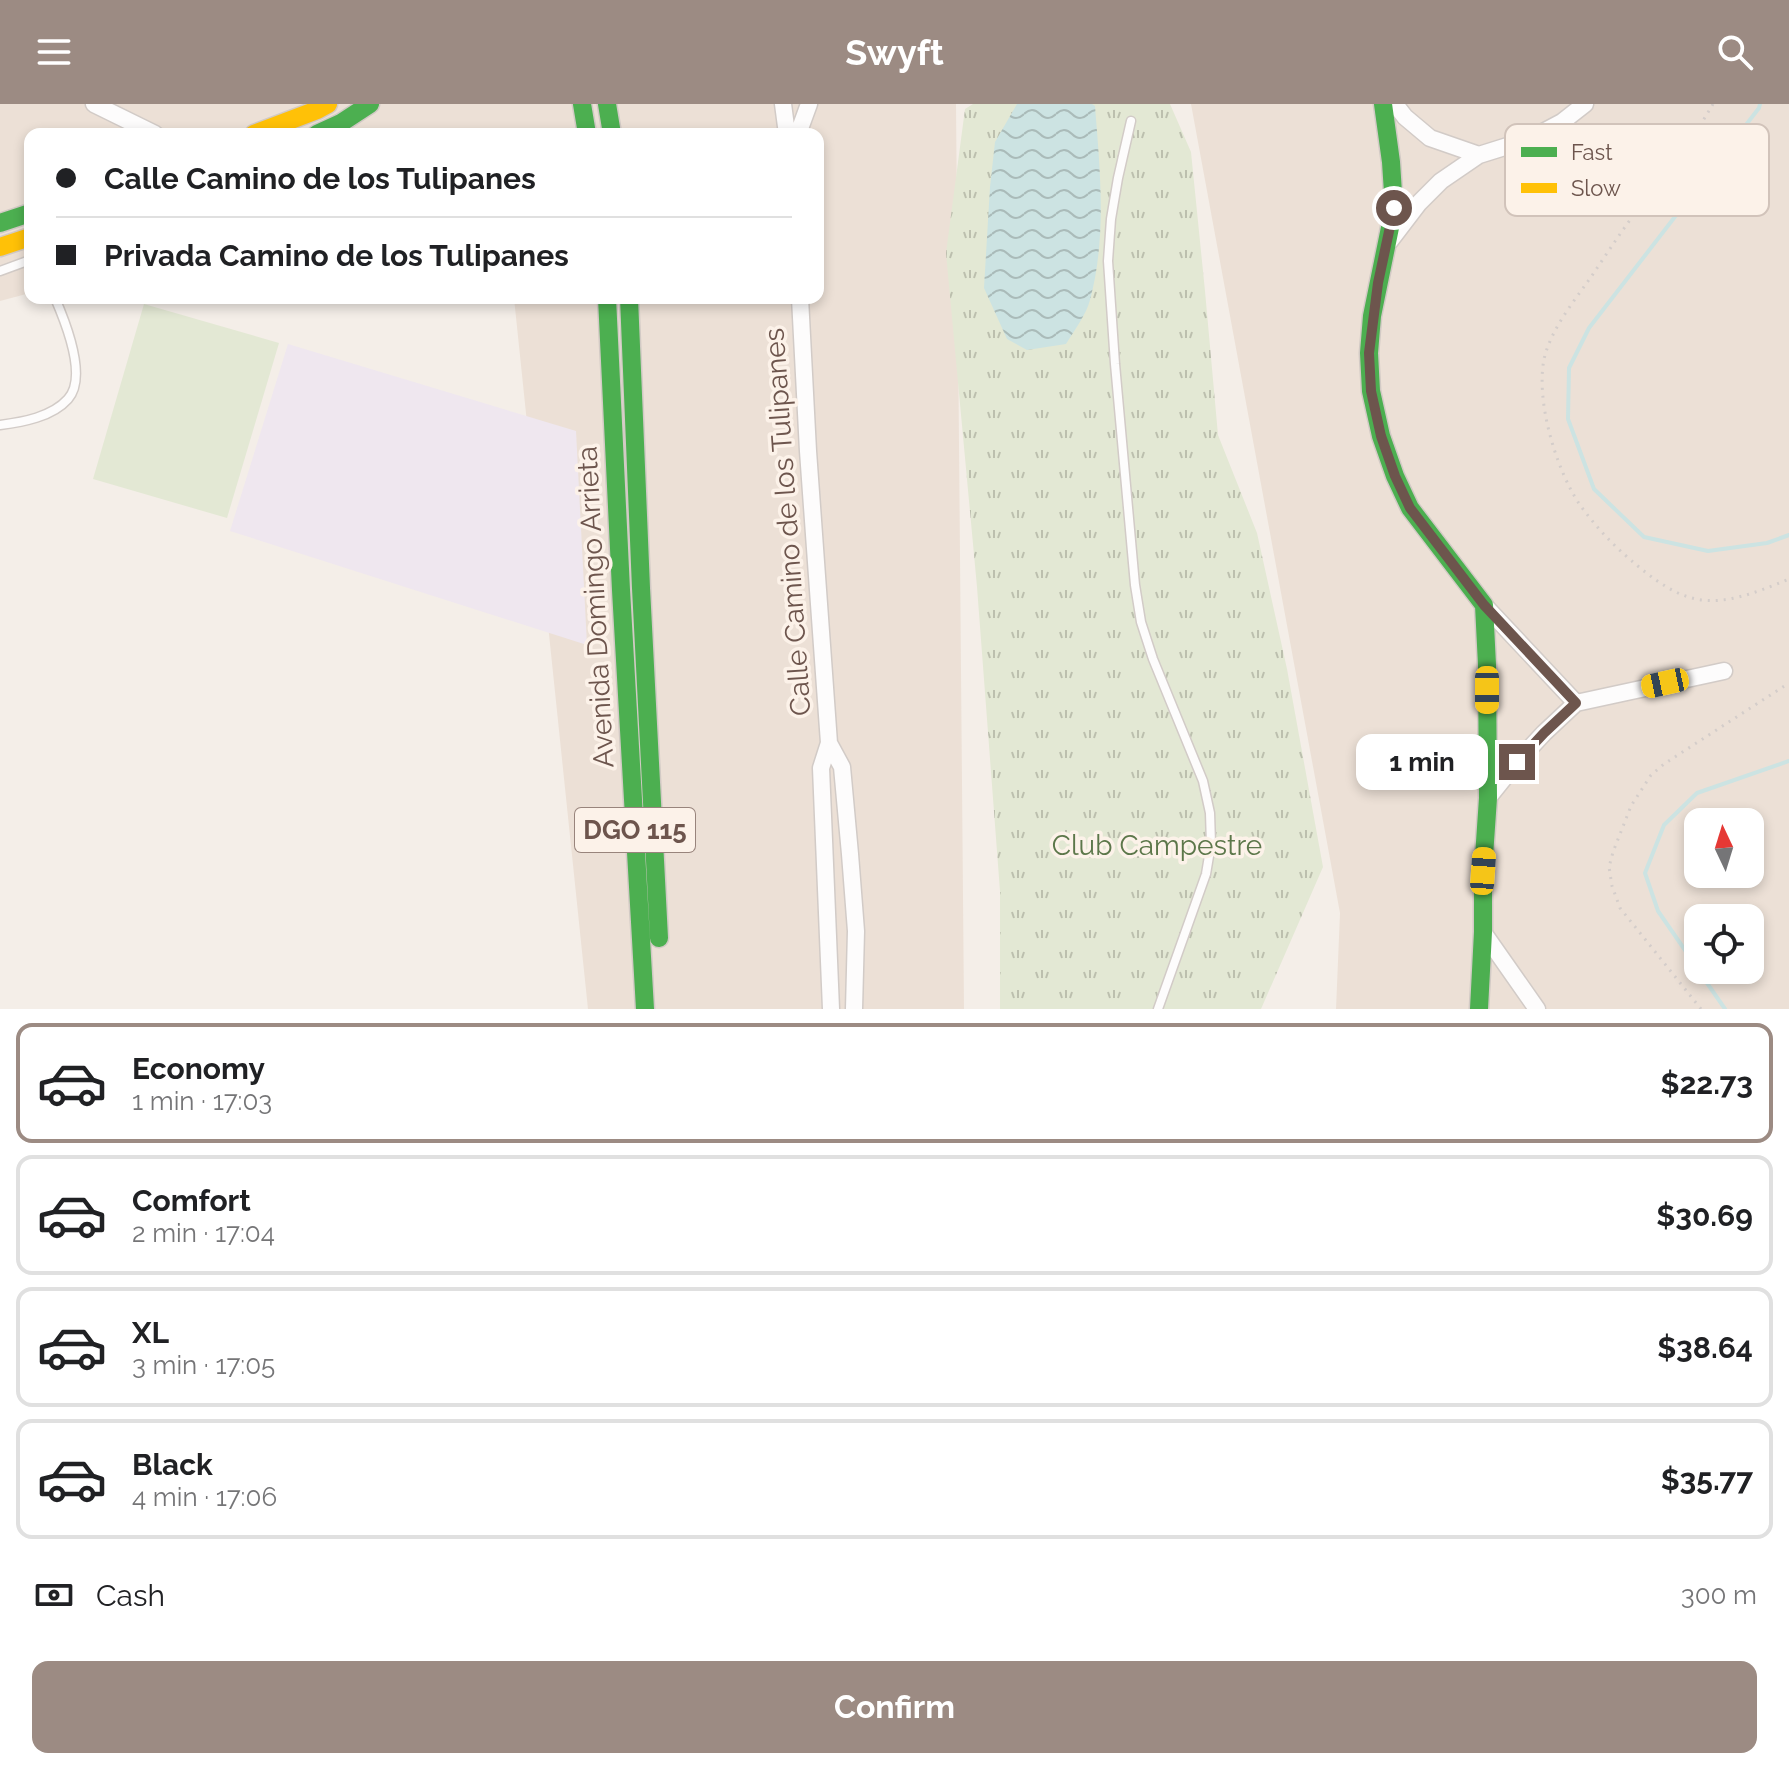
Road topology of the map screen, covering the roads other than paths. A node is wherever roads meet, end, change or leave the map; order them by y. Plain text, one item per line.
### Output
1 (94, 104) edge
2 (370, 104) edge
3 (582, 104) edge
4 (607, 104) edge
5 (783, 104) edge
6 (809, 104) edge
7 (1383, 104) edge
8 (1395, 104) edge
9 (1585, 104) edge
10 (321, 106) edge
11 (1131, 121) dead end
12 (1558, 124) edge
13 (143, 128) edge
14 (268, 128) edge
15 (330, 128) edge
16 (586, 128) edge
17 (611, 128) edge
18 (786, 128) edge
19 (800, 128) edge
20 (1505, 147) edge
21 (1479, 155) junction
22 (24, 215) edge
23 (0, 223) edge
24 (24, 240) edge
25 (1387, 245) junction
26 (0, 247) edge
27 (24, 262) edge
28 (0, 271) edge
29 (57, 304) edge
30 (607, 304) edge
31 (629, 304) edge
32 (800, 304) edge
33 (0, 425) edge
34 (641, 588) junction
35 (621, 590) junction
36 (1484, 605) junction
37 (1724, 671) dead end
38 (1576, 703) junction
39 (829, 743) junction
40 (1488, 798) junction
41 (1483, 932) junction
42 (661, 962) dead end
43 (645, 1009) edge
44 (831, 1009) edge
45 (854, 1009) edge
46 (1158, 1009) edge
47 (1479, 1009) edge
48 (1537, 1009) edge

1 - 13 street
2 - 15 main road
3 - 16 main road
4 - 17 main road
5 - 18 street
6 - 19 street
7 - 25 main road
8 - 21 street
9 - 12 street
10 - 14 main road
11 - 46 lane
20 - 21 street
21 - 25 street
22 - 23 main road
24 - 26 main road
25 - 36 main road
27 - 28 lane
29 - 33 lane
30 - 35 main road, Avenida Domingo Arrieta / DGO 115
31 - 34 main road, Avenida Domingo Arrieta / DGO 115
32 - 39 street, Calle Camino de los Tulipanes
34 - 35 main road
34 - 42 main road, Avenida Domingo Arrieta / DGO 115
35 - 43 main road, Avenida Domingo Arrieta / DGO 115
36 - 38 street
36 - 40 main road
37 - 38 street
38 - 40 street
39 - 44 street, Calle Camino de los Tulipanes
39 - 45 street, Calle Camino de los Tulipanes
40 - 41 main road
41 - 47 main road
41 - 48 street

